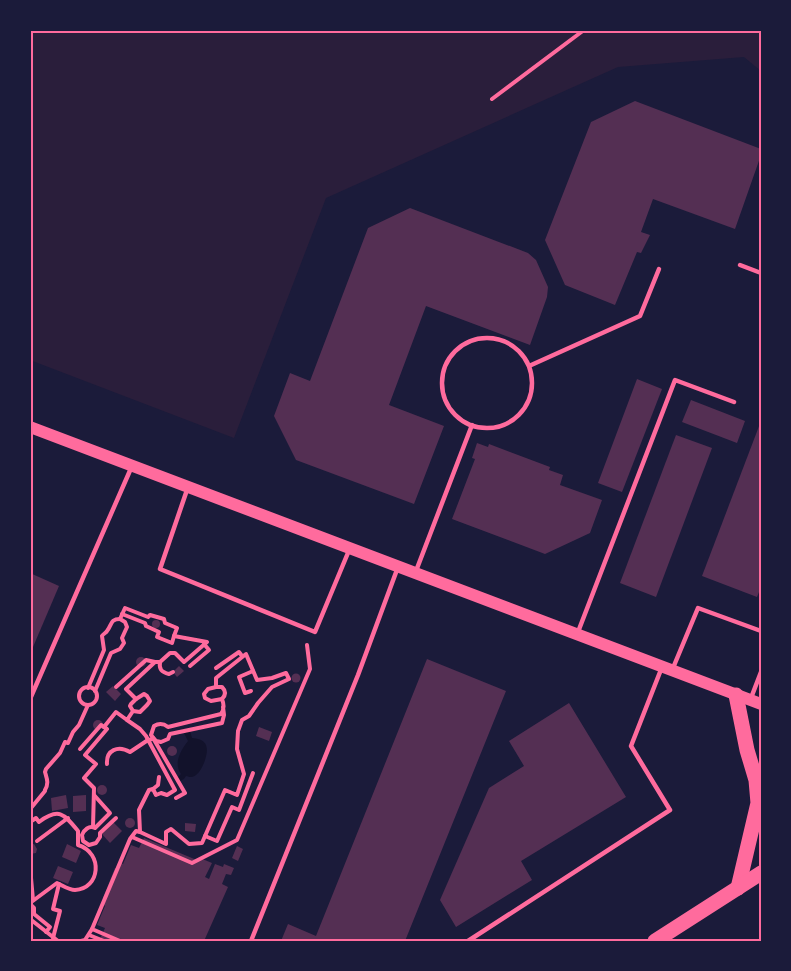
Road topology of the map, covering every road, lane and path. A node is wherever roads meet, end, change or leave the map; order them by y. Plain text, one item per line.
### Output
1 (584, 30) edge
2 (492, 99) dead end
3 (740, 266) dead end
4 (659, 269) dead end
5 (761, 273) edge
6 (529, 366) junction
7 (734, 402) dead end
8 (472, 425) junction
9 (30, 427) edge
10 (132, 466) junction
11 (189, 487) junction
12 (350, 548) junction
13 (399, 567) junction
14 (416, 573) junction
15 (121, 617) junction
16 (304, 627) junction
17 (761, 631) edge
18 (577, 634) junction
19 (174, 636) junction
20 (204, 644) junction
21 (167, 655) junction
22 (242, 657) junction
23 (172, 661) dead end
24 (157, 662) junction
25 (190, 666) dead end
26 (216, 668) dead end
27 (668, 669) junction
28 (253, 671) junction
29 (173, 672) dead end
30 (761, 672) edge
31 (116, 687) dead end
32 (216, 687) junction
33 (88, 688) junction
34 (95, 691) junction
35 (250, 691) dead end
36 (30, 699) edge
37 (135, 699) junction
38 (222, 699) junction
39 (749, 700) edge
40 (88, 705) junction
41 (223, 707) junction
42 (133, 711) junction
43 (127, 720) junction
44 (104, 727) junction
45 (153, 738) junction
46 (148, 740) junction
47 (80, 749) dead end
48 (107, 764) dead end
49 (253, 772) dead end
50 (159, 777) dead end
51 (50, 785) dead end
52 (153, 789) junction
53 (45, 790) junction
54 (93, 794) junction
55 (176, 798) dead end
56 (30, 812) edge
57 (68, 818) junction
58 (116, 818) dead end
59 (30, 822) edge
60 (93, 827) junction
61 (140, 832) junction
62 (205, 836) junction
63 (132, 837) junction
64 (37, 841) dead end
65 (30, 867) edge
66 (761, 873) edge
67 (30, 876) edge
68 (58, 884) junction
69 (738, 888) junction
70 (31, 902) edge
71 (30, 919) edge
72 (92, 929) junction
73 (46, 932) junction
74 (89, 935) junction
75 (55, 939) edge
76 (81, 941) edge
77 (104, 941) edge
78 (120, 941) edge
79 (251, 941) edge
80 (468, 941) edge
81 (655, 941) edge

1 - 2 path
3 - 5 lane
4 - 6 lane
6 - 8 lane
6 - 8 lane
7 - 18 lane
8 - 14 lane
9 - 10 main road
10 - 11 main road
10 - 36 lane
11 - 12 main road
11 - 16 lane
12 - 13 main road
12 - 16 lane
13 - 14 main road
13 - 79 lane
14 - 18 main road
15 - 19 path
15 - 19 path
15 - 33 path
15 - 34 path
16 - 63 path
17 - 27 lane
18 - 27 main road
19 - 20 path
20 - 21 path
20 - 25 path
21 - 23 path
21 - 24 path
22 - 26 path
22 - 28 path
22 - 32 path
24 - 29 path
24 - 31 path
24 - 37 path
27 - 39 main road
27 - 80 lane
28 - 35 path
28 - 62 path
30 - 39 lane
32 - 38 path
32 - 38 path
33 - 34 path
33 - 40 path
34 - 40 path
37 - 42 path
37 - 42 path
38 - 41 path
39 - 69 main road
40 - 53 path
41 - 45 path
41 - 45 path
42 - 43 path
43 - 44 path
43 - 46 path
44 - 47 path
44 - 54 path
45 - 46 path
45 - 55 path
46 - 48 path
46 - 52 path
49 - 62 path
50 - 52 path
51 - 53 path
52 - 61 path
53 - 56 path
54 - 60 path
54 - 60 path
57 - 59 path
57 - 64 path
57 - 68 path
58 - 60 path
61 - 62 path
61 - 63 path
63 - 72 path
65 - 67 path
66 - 69 main road
67 - 70 path
68 - 70 path
68 - 75 path
69 - 81 main road
70 - 73 path
71 - 73 path
72 - 74 path
72 - 78 path
73 - 75 path
74 - 76 path
74 - 77 path

